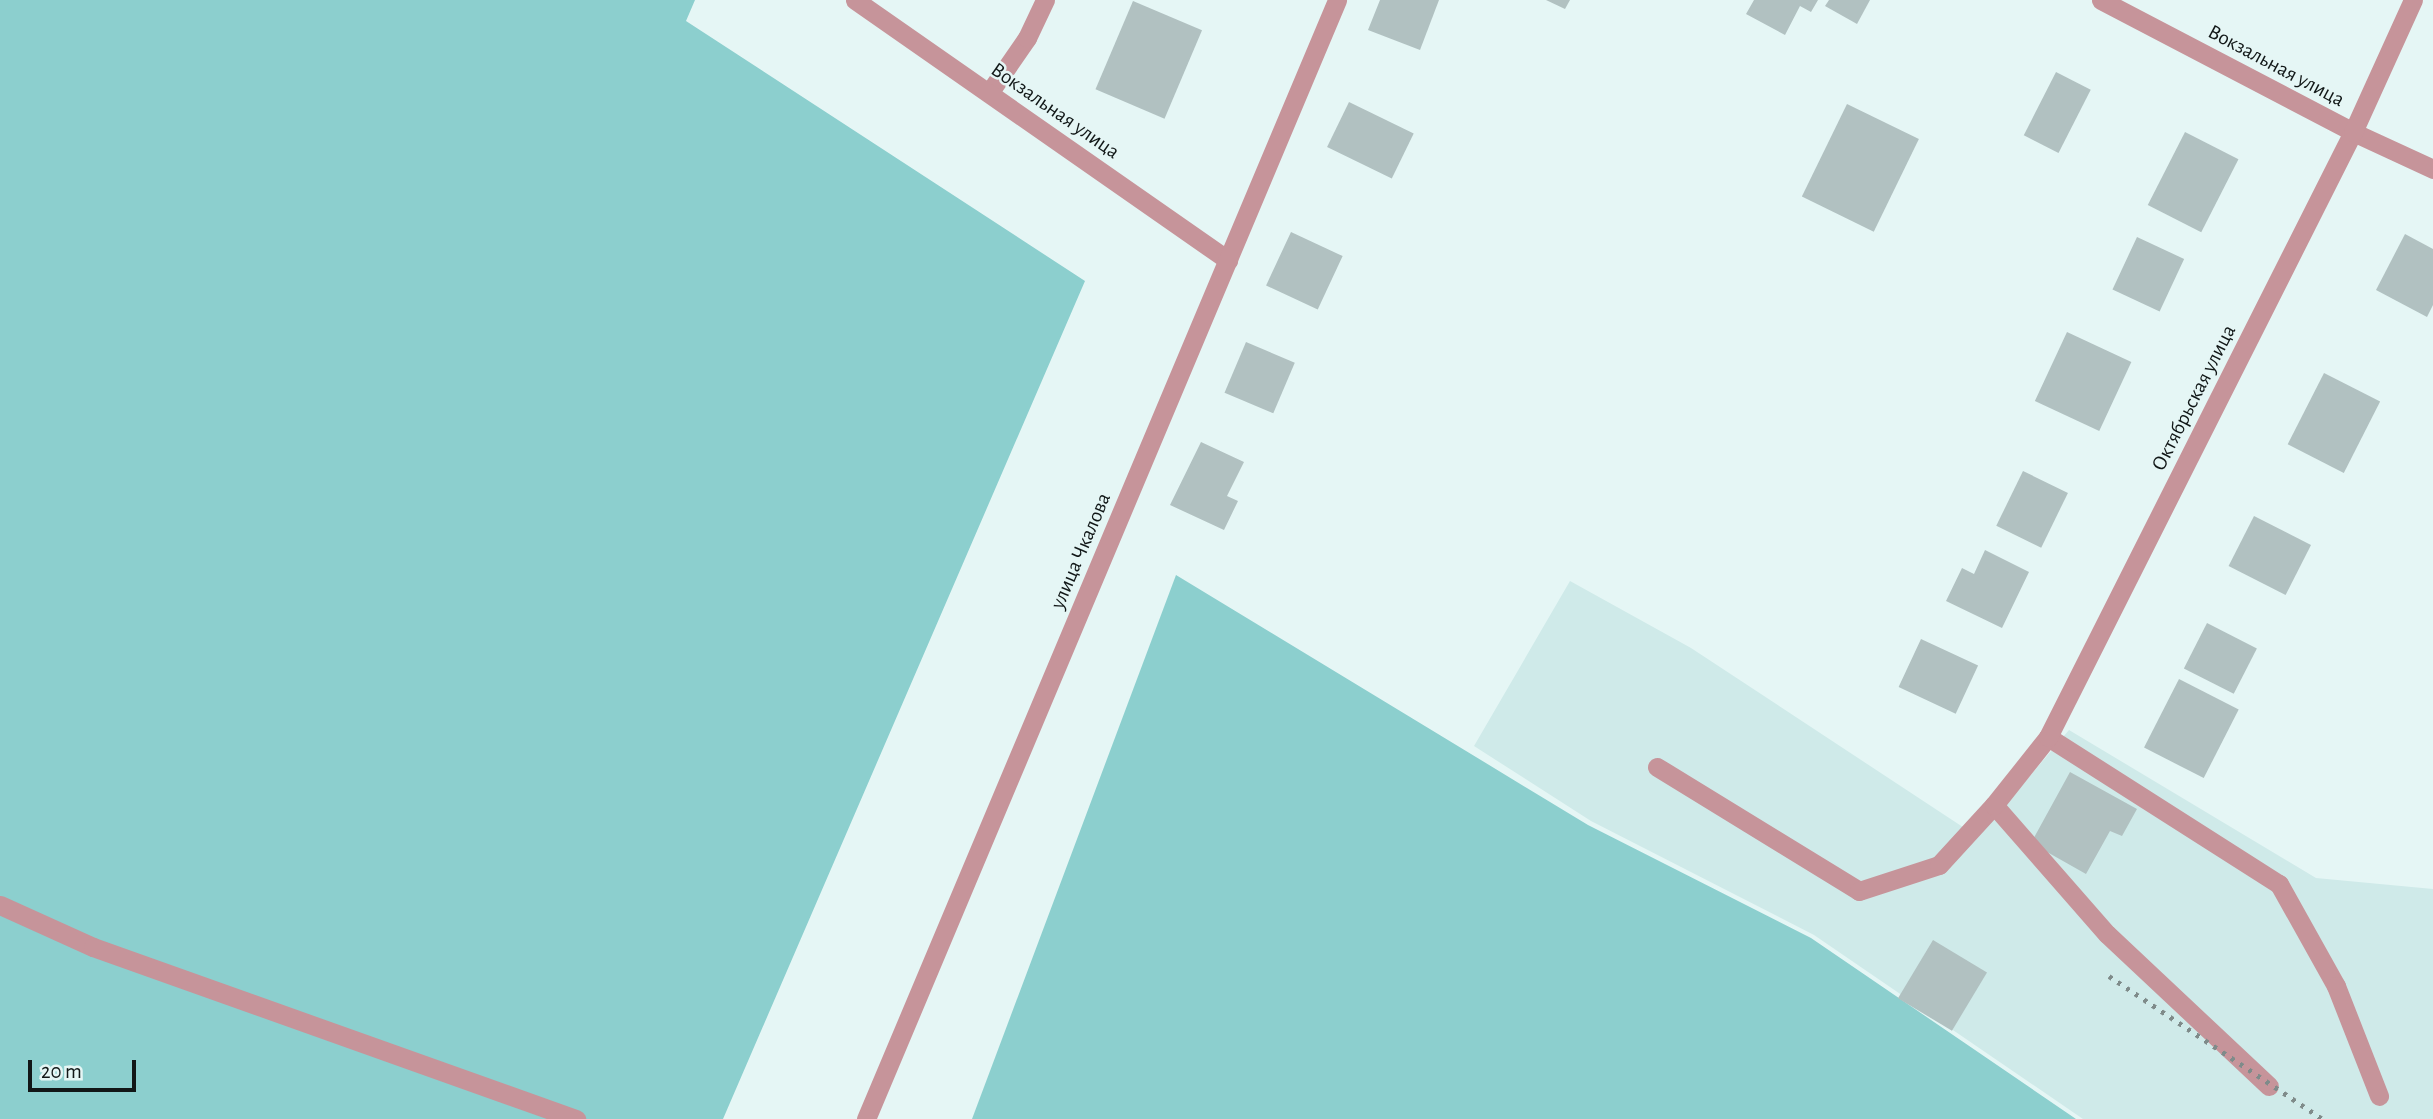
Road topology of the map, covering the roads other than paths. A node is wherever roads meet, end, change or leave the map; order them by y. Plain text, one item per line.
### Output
1 (855, 0) edge
2 (1045, 0) edge
3 (1337, 0) edge
4 (2101, 0) edge
5 (2413, 0) edge
6 (989, 93) junction
7 (2353, 132) junction
8 (2433, 169) edge
9 (1228, 260) junction
10 (2048, 737) junction
11 (1657, 767) dead end
12 (1994, 805) junction
13 (0, 905) edge
14 (2269, 1086) dead end
15 (2379, 1096) dead end
16 (576, 1119) edge
17 (866, 1119) edge

1 - 6 street, Вокзальная улица
2 - 6 street
3 - 9 street, улица Чкалова
4 - 7 street, Вокзальная улица
5 - 7 street, Октябрьская улица
6 - 9 street, Вокзальная улица
7 - 8 street, Вокзальная улица
7 - 10 street, Октябрьская улица
9 - 17 street, улица Чкалова
10 - 12 street, Октябрьская улица
10 - 15 street
11 - 12 street, Октябрьская улица
12 - 14 street
13 - 16 street

